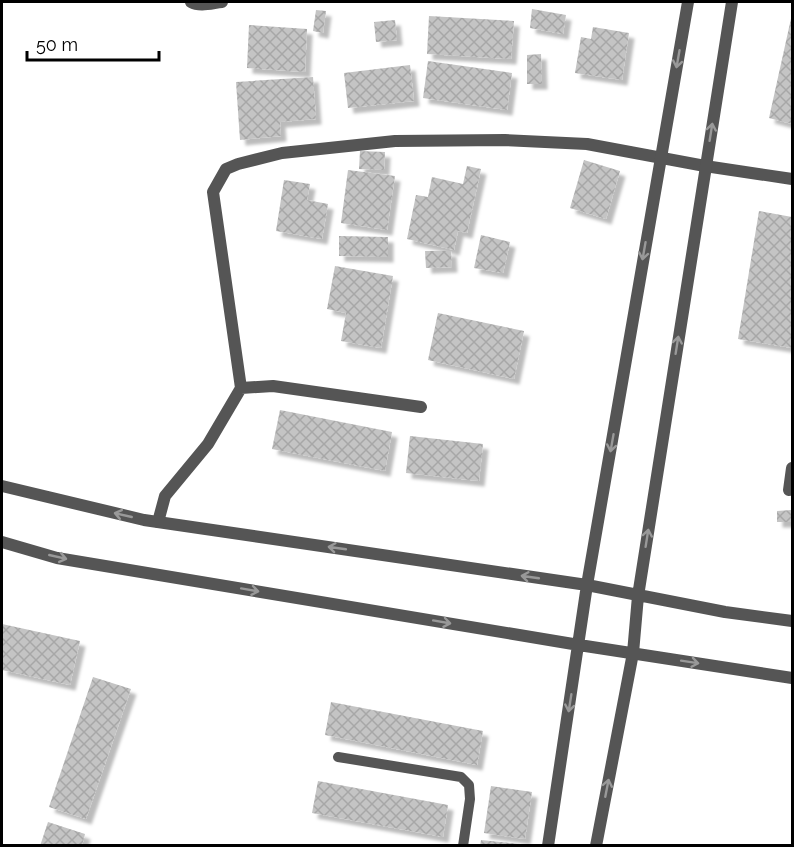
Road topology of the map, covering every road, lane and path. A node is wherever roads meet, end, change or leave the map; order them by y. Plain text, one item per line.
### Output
1 (191, 2) edge
2 (222, 2) edge
3 (688, 2) edge
4 (732, 2) edge
5 (660, 158) junction
6 (705, 166) junction
7 (792, 179) edge
8 (241, 388) junction
9 (421, 407) dead end
10 (792, 468) edge
11 (2, 486) edge
12 (789, 490) dead end
13 (158, 522) junction
14 (2, 542) edge
15 (587, 585) junction
16 (638, 596) junction
17 (792, 621) edge
18 (579, 645) junction
19 (633, 653) junction
20 (792, 678) edge
21 (338, 757) dead end
22 (463, 846) edge
23 (548, 846) edge
24 (596, 846) edge

1 - 2 street
3 -> 5 street
6 -> 4 street
5 - 6 street
5 - 8 street
5 -> 15 street
6 - 7 street
16 -> 6 street
8 - 9 street
8 - 13 street
10 - 12 street
13 -> 11 street
15 -> 13 street
14 -> 18 street
15 - 16 street
15 - 18 street
16 - 17 street
16 - 19 street
18 - 19 street
18 -> 23 street
19 -> 20 street
24 -> 19 street
21 - 22 lane

